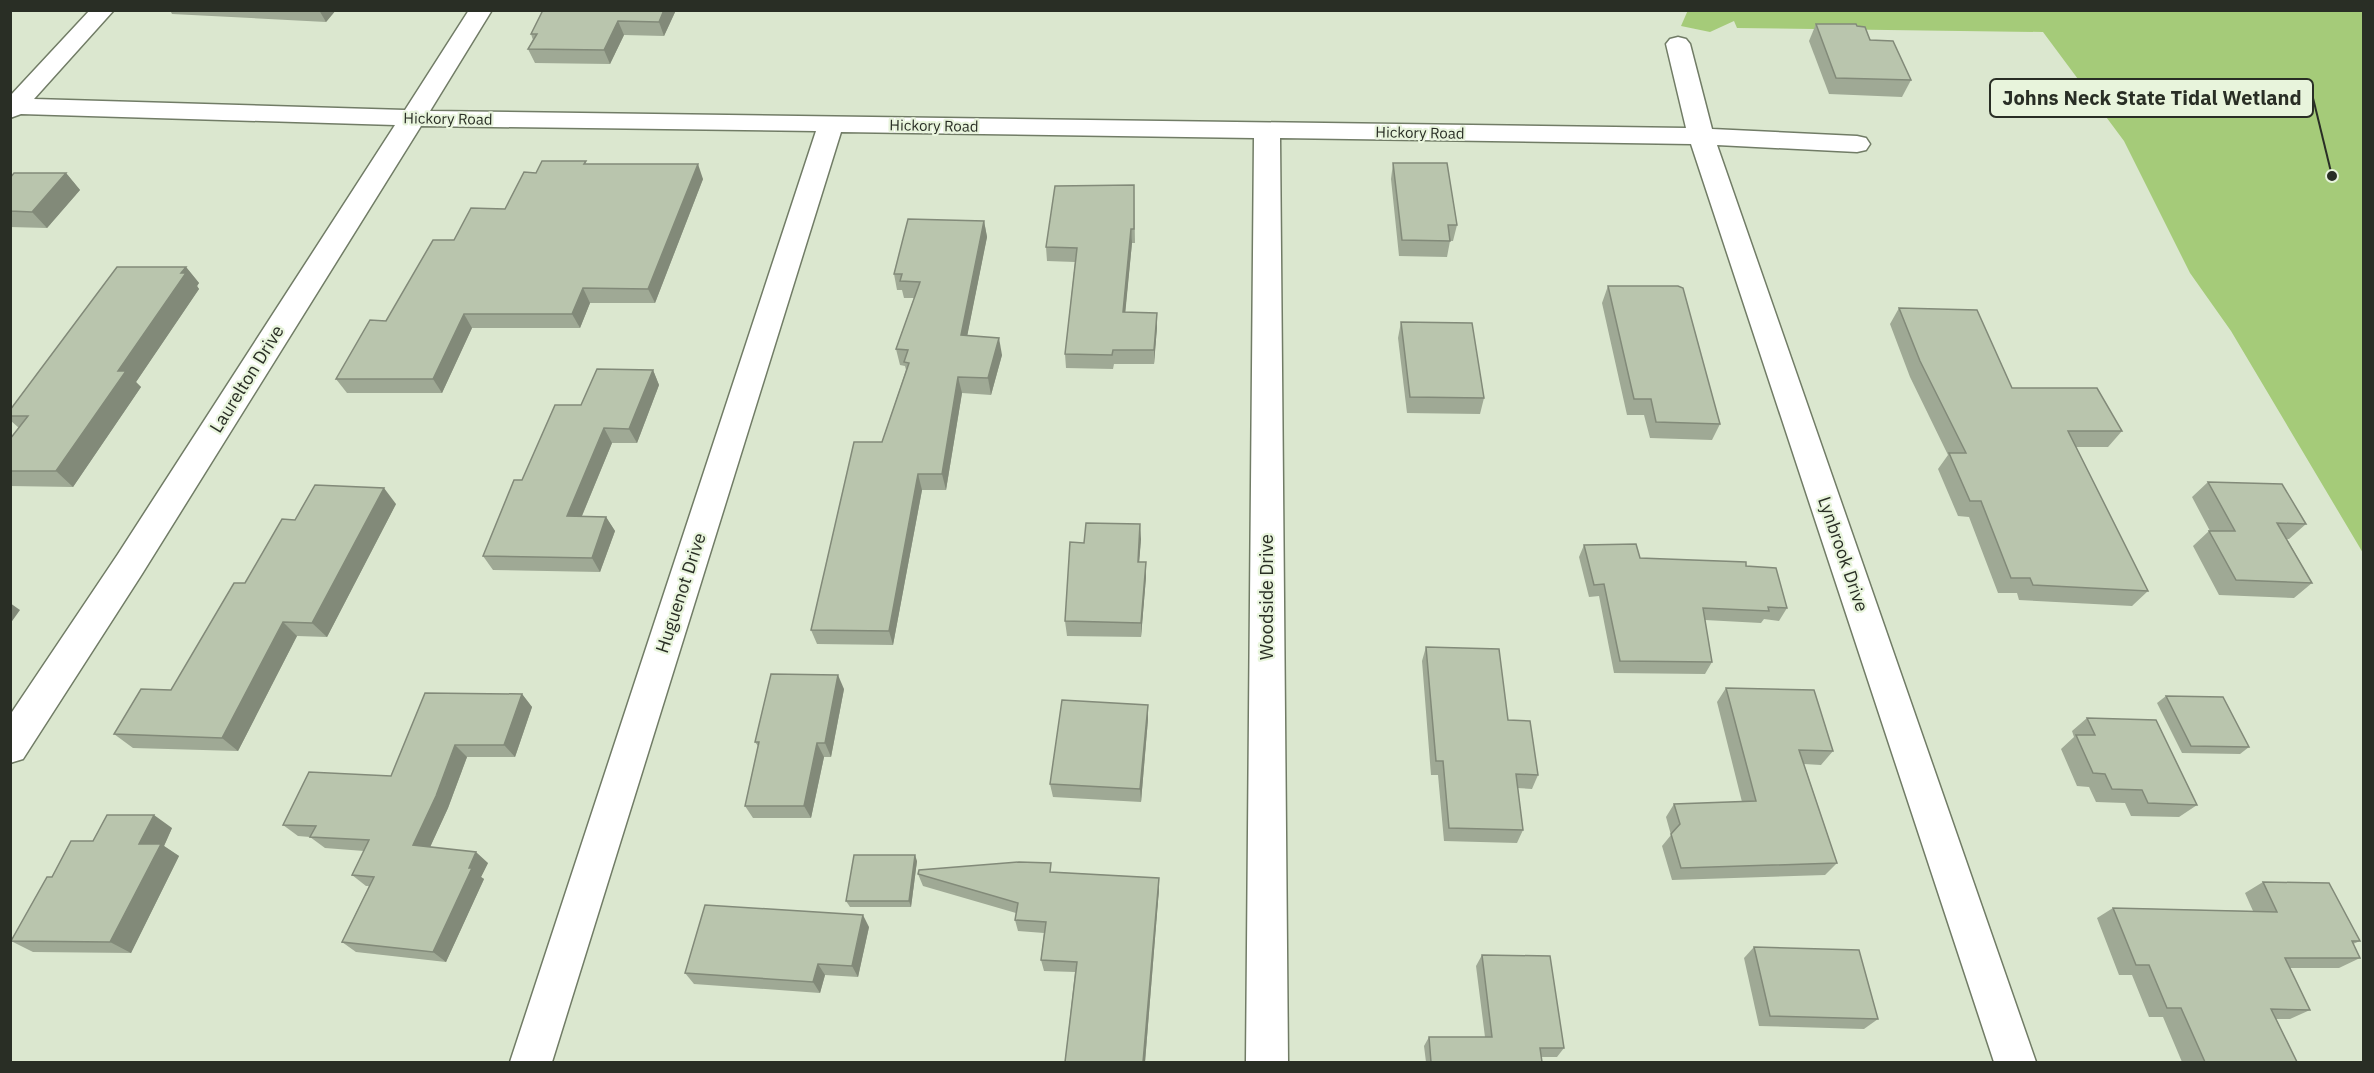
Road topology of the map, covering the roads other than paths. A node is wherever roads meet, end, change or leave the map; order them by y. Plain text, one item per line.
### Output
1 (103, 10) edge
2 (481, 10) edge
3 (1678, 44) dead end
4 (12, 108) edge
5 (412, 118) junction
6 (831, 124) junction
7 (1267, 132) junction
8 (1701, 136) junction
9 (1857, 144) dead end
10 (10, 747) edge
11 (531, 1062) edge
12 (1267, 1062) edge
13 (2015, 1062) edge

1 - 4 street
2 - 5 street, Laurelton Drive
3 - 8 street, Lynbrook Drive
4 - 5 street, Hickory Road
5 - 6 street, Hickory Road
5 - 10 street, Laurelton Drive
6 - 7 street, Hickory Road
6 - 11 street, Huguenot Drive
7 - 8 street, Hickory Road
7 - 12 street, Woodside Drive
8 - 9 street, Hickory Road
8 - 13 street, Lynbrook Drive

